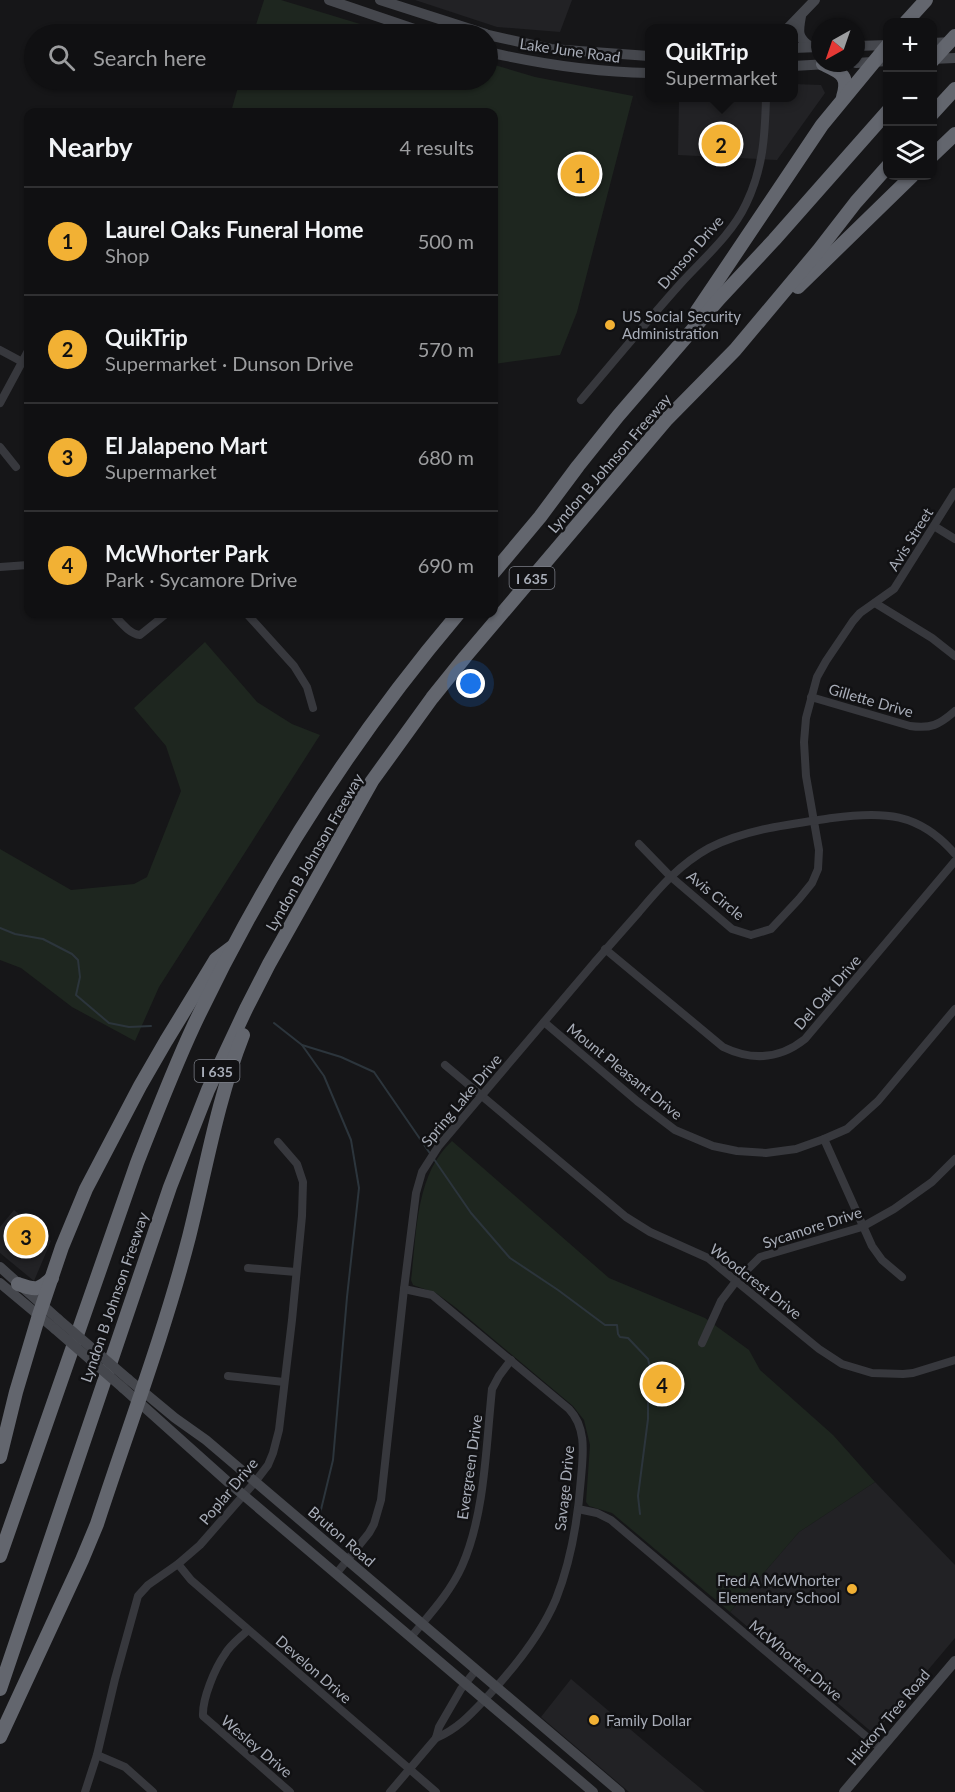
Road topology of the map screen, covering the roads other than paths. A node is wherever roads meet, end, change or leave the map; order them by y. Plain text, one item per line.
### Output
1 (329, 0) edge
2 (380, 0) edge
3 (815, 0) edge
4 (926, 0) edge
5 (801, 16) junction
6 (910, 18) edge
7 (400, 24) edge
8 (453, 24) edge
9 (792, 24) edge
10 (955, 36) edge
11 (498, 37) edge
12 (955, 42) edge
13 (937, 43) edge
14 (811, 45) edge
15 (883, 45) edge
16 (865, 46) edge
17 (550, 49) junction
18 (883, 50) edge
19 (498, 54) edge
20 (645, 56) edge
21 (937, 56) edge
22 (955, 58) edge
23 (937, 60) edge
24 (883, 61) edge
25 (865, 62) edge
26 (873, 62) junction
27 (548, 64) junction
28 (645, 72) edge
29 (839, 72) edge
30 (955, 89) edge
31 (842, 100) junction
32 (766, 102) edge
33 (937, 109) edge
34 (883, 117) edge
35 (955, 134) edge
36 (937, 152) edge
37 (883, 172) edge
38 (908, 180) edge
39 (0, 350) edge
40 (735, 350) junction
41 (24, 362) edge
42 (24, 366) edge
43 (581, 400) dead end
44 (0, 403) edge
45 (618, 416) junction
46 (0, 447) edge
47 (16, 467) dead end
48 (955, 492) edge
49 (934, 526) junction
50 (955, 539) edge
51 (24, 565) edge
52 (0, 567) edge
53 (498, 567) edge
54 (875, 603) junction
55 (117, 618) edge
56 (161, 618) edge
57 (251, 618) edge
58 (455, 618) edge
59 (955, 656) edge
60 (811, 697) junction
61 (313, 708) dead end
62 (955, 711) edge
63 (814, 820) junction
64 (639, 844) dead end
65 (955, 854) edge
66 (955, 861) edge
67 (670, 876) junction
68 (306, 898) junction
69 (234, 946) junction
70 (605, 949) junction
71 (955, 1010) edge
72 (544, 1022) junction
73 (446, 1065) dead end
74 (481, 1095) junction
75 (824, 1139) junction
76 (278, 1142) dead end
77 (955, 1159) edge
78 (862, 1227) junction
79 (0, 1267) edge
80 (248, 1268) dead end
81 (296, 1272) junction
82 (902, 1277) dead end
83 (52, 1278) junction
84 (737, 1281) junction
85 (0, 1283) edge
86 (18, 1284) junction
87 (404, 1289) junction
88 (41, 1310) junction
89 (702, 1343) dead end
90 (511, 1360) junction
91 (955, 1360) edge
92 (228, 1376) dead end
93 (284, 1382) junction
94 (140, 1396) junction
95 (0, 1457) edge
96 (255, 1482) junction
97 (244, 1495) junction
98 (578, 1509) junction
99 (0, 1556) edge
100 (348, 1560) junction
101 (178, 1564) junction
102 (336, 1574) junction
103 (422, 1624) junction
104 (248, 1630) junction
105 (411, 1637) junction
106 (955, 1661) edge
107 (476, 1670) junction
108 (465, 1683) junction
109 (496, 1687) junction
110 (0, 1689) edge
111 (484, 1700) junction
112 (0, 1737) edge
113 (436, 1738) junction
114 (881, 1749) junction
115 (97, 1755) junction
116 (409, 1769) junction
117 (601, 1777) junction
118 (85, 1792) edge
119 (153, 1792) edge
120 (290, 1792) edge
121 (390, 1792) edge
122 (436, 1792) edge
123 (591, 1792) edge
124 (620, 1792) edge
125 (844, 1792) edge

1 - 7 main road
2 - 8 main road, Lake June Road
3 - 5 main road
4 - 6 highway
5 - 9 main road
5 - 14 main road
10 - 21 highway, bridge
11 - 17 main road, Lake June Road
12 - 13 main road
15 - 16 main road
17 - 20 main road, Lake June Road
17 - 27 main road
18 - 26 highway
19 - 27 main road, Lake June Road
22 - 23 main road
24 - 26 main road
25 - 26 main road
26 - 31 highway
27 - 28 main road, Lake June Road
29 - 31 highway
30 - 33 highway
31 - 45 highway
32 - 43 street, Dunson Drive
34 - 45 highway, Lyndon B Johnson Freeway / I 635
35 - 36 highway
37 - 40 highway, Lyndon B Johnson Freeway / I 635
38 - 40 highway
39 - 41 street
40 - 68 highway, Lyndon B Johnson Freeway / I 635
42 - 44 street
45 - 53 highway, Lyndon B Johnson Freeway / I 635
46 - 47 street
48 - 49 street, Avis Street
49 - 50 street
49 - 54 street, Avis Street
51 - 52 street
54 - 59 street
54 - 60 street, Avis Street
55 - 56 street
57 - 61 street
58 - 69 highway, Lyndon B Johnson Freeway / I 635
60 - 62 street, Gillette Drive
60 - 63 street, Avis Street
63 - 65 street, Spring Lake Drive
63 - 67 street, Spring Lake Drive
63 - 67 street, Avis Circle
64 - 67 street, Avis Circle
66 - 70 street, Del Oak Drive
67 - 70 street, Spring Lake Drive
68 - 94 highway
68 - 110 highway, Lyndon B Johnson Freeway / I 635
69 - 83 highway
69 - 99 highway, Lyndon B Johnson Freeway / I 635
70 - 72 street, Spring Lake Drive
71 - 75 street, Mount Pleasant Drive
72 - 74 street, Spring Lake Drive
72 - 75 street, Mount Pleasant Drive
73 - 74 street, Woodcrest Drive
74 - 84 street, Woodcrest Drive
74 - 87 street, Spring Lake Drive
75 - 78 street
76 - 81 street, Poplar Drive
77 - 78 street, Sycamore Drive
78 - 82 street
78 - 84 street, Sycamore Drive
79 - 86 main road
80 - 81 street
81 - 93 street, Poplar Drive
83 - 86 highway
83 - 88 highway
84 - 89 street, Sycamore Drive
84 - 91 street, Woodcrest Drive
85 - 88 main road
86 - 88 main road
87 - 90 street, Savage Drive
87 - 100 street, Spring Lake Drive
88 - 94 main road, Bruton Road, bridge
88 - 95 highway
90 - 98 street, Savage Drive
90 - 103 street, Evergreen Drive
92 - 93 street
93 - 96 street, Poplar Drive
94 - 96 main road, Bruton Road
94 - 97 main road, Bruton Road
94 - 112 highway
96 - 97 street, Poplar Drive
96 - 100 main road, Bruton Road
97 - 101 street, Poplar Drive
97 - 102 main road, Bruton Road
98 - 109 street, Savage Drive
98 - 114 street, McWhorter Drive
100 - 102 street, Spring Lake Drive
100 - 103 main road, Bruton Road
101 - 104 street, Develon Drive
101 - 115 street, Poplar Drive
102 - 105 main road, Bruton Road
103 - 105 street, Evergreen Drive
103 - 107 main road, Bruton Road
104 - 116 street, Develon Drive
104 - 120 street, Wesley Drive
105 - 108 main road, Bruton Road
106 - 114 main road, Hickory Tree Road
107 - 108 street
107 - 109 main road, Bruton Road
108 - 111 main road, Bruton Road
108 - 113 street
109 - 111 street, Savage Drive
109 - 117 main road, Bruton Road
111 - 113 street, Savage Drive
111 - 123 main road, Bruton Road
113 - 116 street
114 - 125 main road, Hickory Tree Road
115 - 118 street, Poplar Drive
115 - 119 street
116 - 121 street
116 - 122 street, Develon Drive
117 - 123 street
117 - 124 main road, Bruton Road

